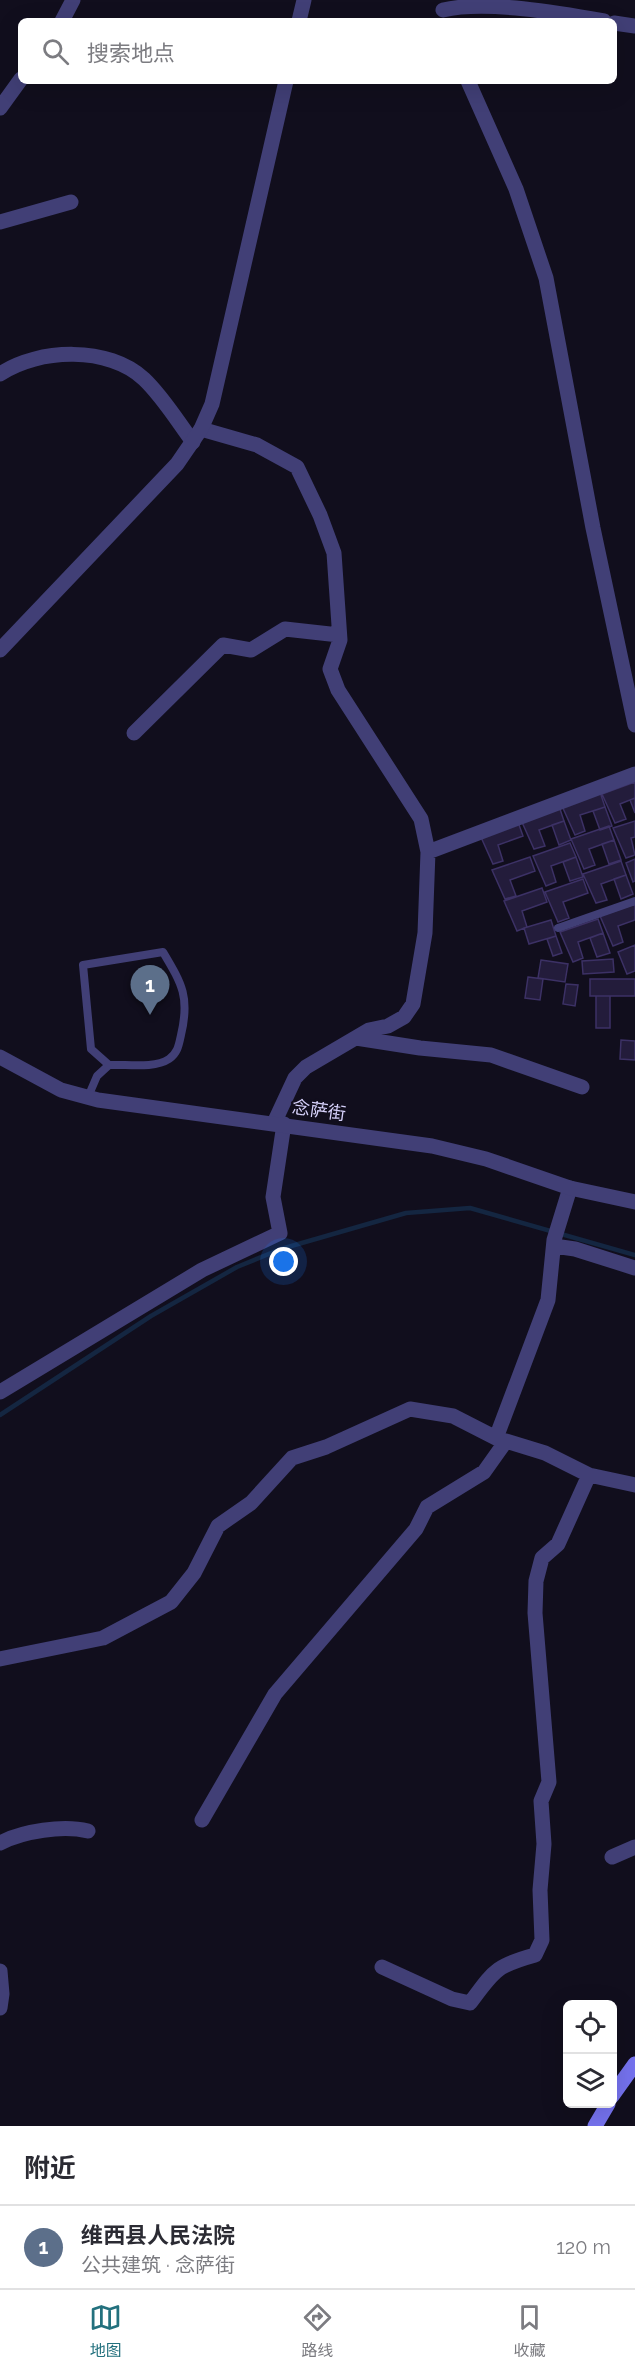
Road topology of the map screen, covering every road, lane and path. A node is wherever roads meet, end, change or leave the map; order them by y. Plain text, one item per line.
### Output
1 (73, 0) edge
2 (304, 0) edge
3 (443, 10) edge
4 (64, 18) edge
5 (300, 18) edge
6 (588, 18) edge
7 (617, 23) edge
8 (635, 26) edge
9 (18, 83) edge
10 (285, 84) edge
11 (469, 84) edge
12 (0, 108) edge
13 (71, 202) dead end
14 (0, 222) edge
15 (0, 374) edge
16 (197, 436) junction
17 (339, 635) junction
18 (0, 650) edge
19 (635, 725) edge
20 (134, 733) dead end
21 (635, 774) edge
22 (428, 852) junction
23 (635, 901) edge
24 (558, 928) dead end
25 (356, 1038) junction
26 (0, 1058) edge
27 (109, 1065) junction
28 (582, 1087) dead end
29 (88, 1097) junction
30 (279, 1123) junction
31 (570, 1188) junction
32 (635, 1202) edge
33 (554, 1243) junction
34 (635, 1268) edge
35 (0, 1392) edge
36 (501, 1439) junction
37 (589, 1475) junction
38 (635, 1485) edge
39 (0, 1659) edge
40 (202, 1820) dead end
41 (88, 1831) dead end
42 (0, 1843) edge
43 (635, 1847) edge
44 (612, 1857) dead end
45 (382, 1967) dead end
46 (0, 1977) edge
47 (0, 2008) edge
48 (635, 2064) edge
49 (617, 2089) edge
50 (605, 2108) edge
51 (595, 2126) edge

1 - 4 street
2 - 5 street
3 - 6 street
7 - 8 street
9 - 12 street
10 - 16 street
11 - 19 street
13 - 14 street
15 - 16 street
16 - 17 street
16 - 18 street
17 - 20 street
17 - 22 street
21 - 22 street
22 - 25 street
23 - 24 lane
25 - 28 street
25 - 30 street
26 - 29 street, 念萨街
27 - 27 lane
27 - 29 lane
29 - 30 street, 念萨街
30 - 31 street, 念萨街
30 - 35 street
31 - 32 street, 念萨街
31 - 33 street
33 - 34 street
33 - 36 street
36 - 37 street
36 - 39 street
36 - 40 street
37 - 38 street
37 - 45 street
41 - 42 street
43 - 44 street
46 - 47 street
48 - 49 main road
50 - 51 main road

